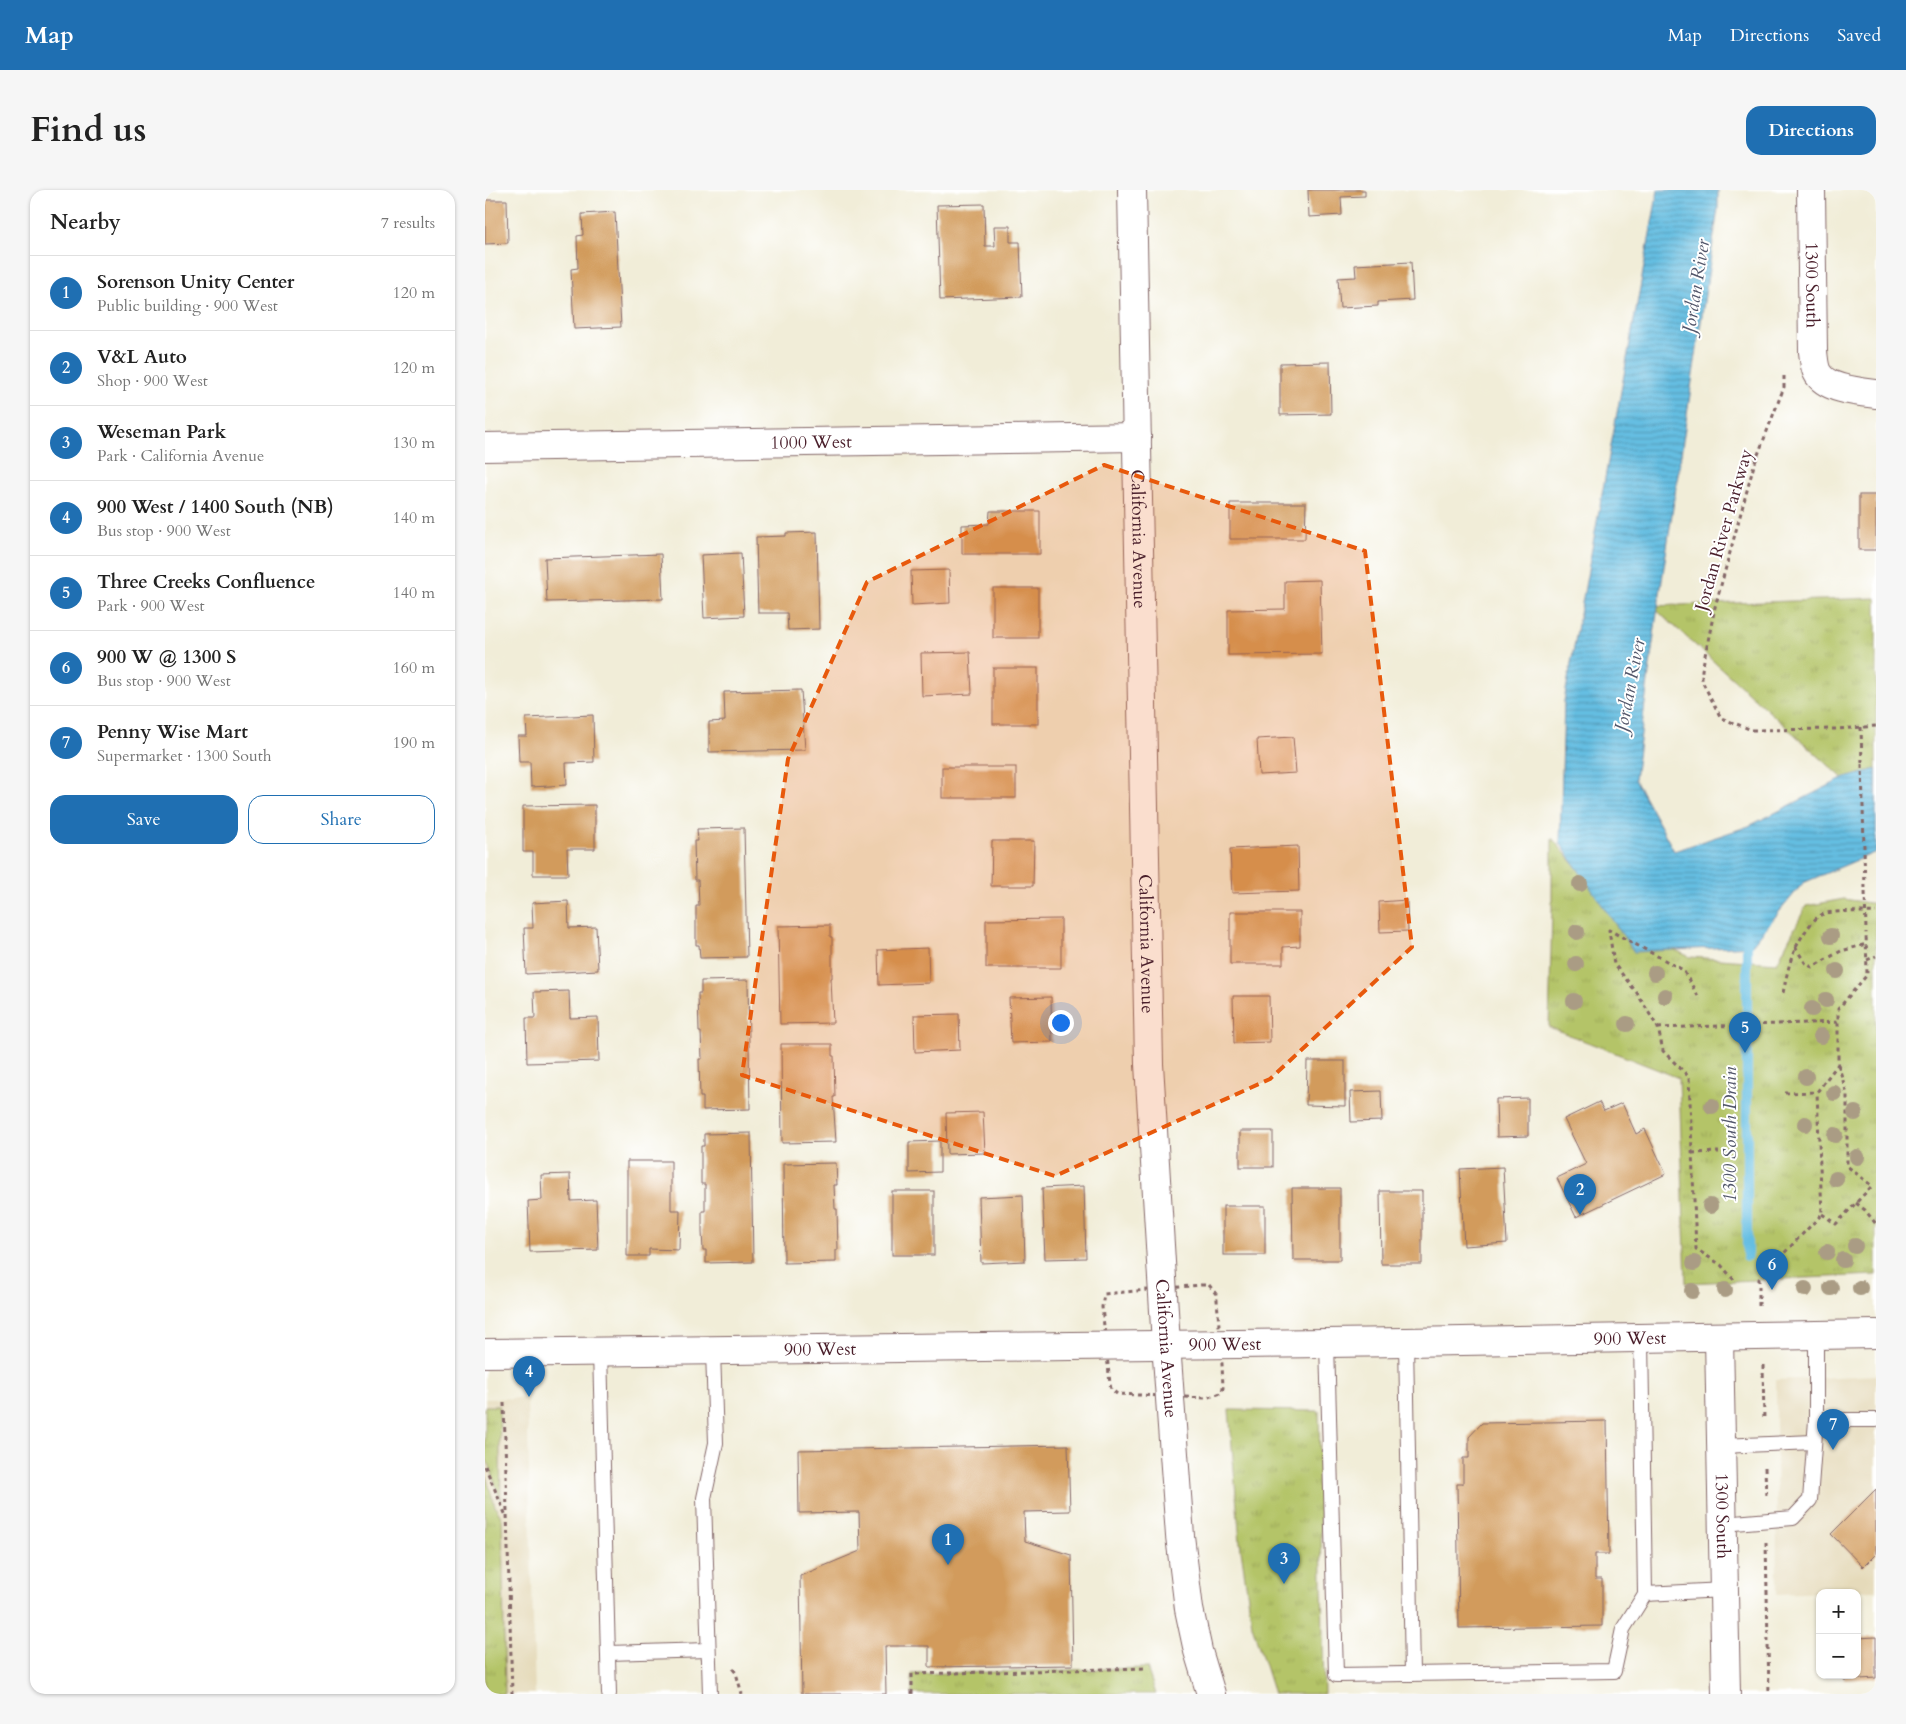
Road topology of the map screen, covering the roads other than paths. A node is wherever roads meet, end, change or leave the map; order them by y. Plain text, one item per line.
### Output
1 (1132, 190) edge
2 (1811, 190) edge
3 (1876, 394) edge
4 (1137, 437) junction
5 (485, 447) edge
6 (1876, 1334) edge
7 (1816, 1336) junction
8 (1719, 1338) junction
9 (1641, 1339) junction
10 (1406, 1342) junction
11 (1327, 1343) junction
12 (1166, 1344) junction
13 (713, 1351) junction
14 (601, 1352) junction
15 (485, 1353) edge
16 (1816, 1420) junction
17 (1876, 1420) edge
18 (1814, 1442) junction
19 (1721, 1446) junction
20 (1723, 1524) junction
21 (1724, 1590) junction
22 (1645, 1594) junction
23 (709, 1650) junction
24 (608, 1653) junction
25 (1412, 1674) junction
26 (609, 1694) edge
27 (710, 1694) edge
28 (1211, 1694) edge
29 (1726, 1694) edge

1 - 4 main road, California Avenue
2 - 3 main road, 1300 South
4 - 5 main road, 1000 West
4 - 12 main road, California Avenue
6 - 7 main road, 900 West
7 - 8 main road, 900 West
7 - 16 lane
8 - 9 main road, 900 West
8 - 19 main road, 1300 South
9 - 10 main road, 900 West
9 - 22 lane
10 - 11 main road, 900 West
10 - 25 lane
11 - 12 main road, 900 West
11 - 25 lane
12 - 13 main road, 900 West
12 - 28 main road, California Avenue
13 - 14 main road, 900 West
13 - 23 lane
14 - 15 main road, 900 West
14 - 24 lane
16 - 17 lane
16 - 18 lane
18 - 19 lane
18 - 20 lane
19 - 20 main road, 1300 South
20 - 21 main road, 1300 South
21 - 22 lane
21 - 29 main road, 1300 South
22 - 25 lane
23 - 24 lane
23 - 27 lane
24 - 26 lane

